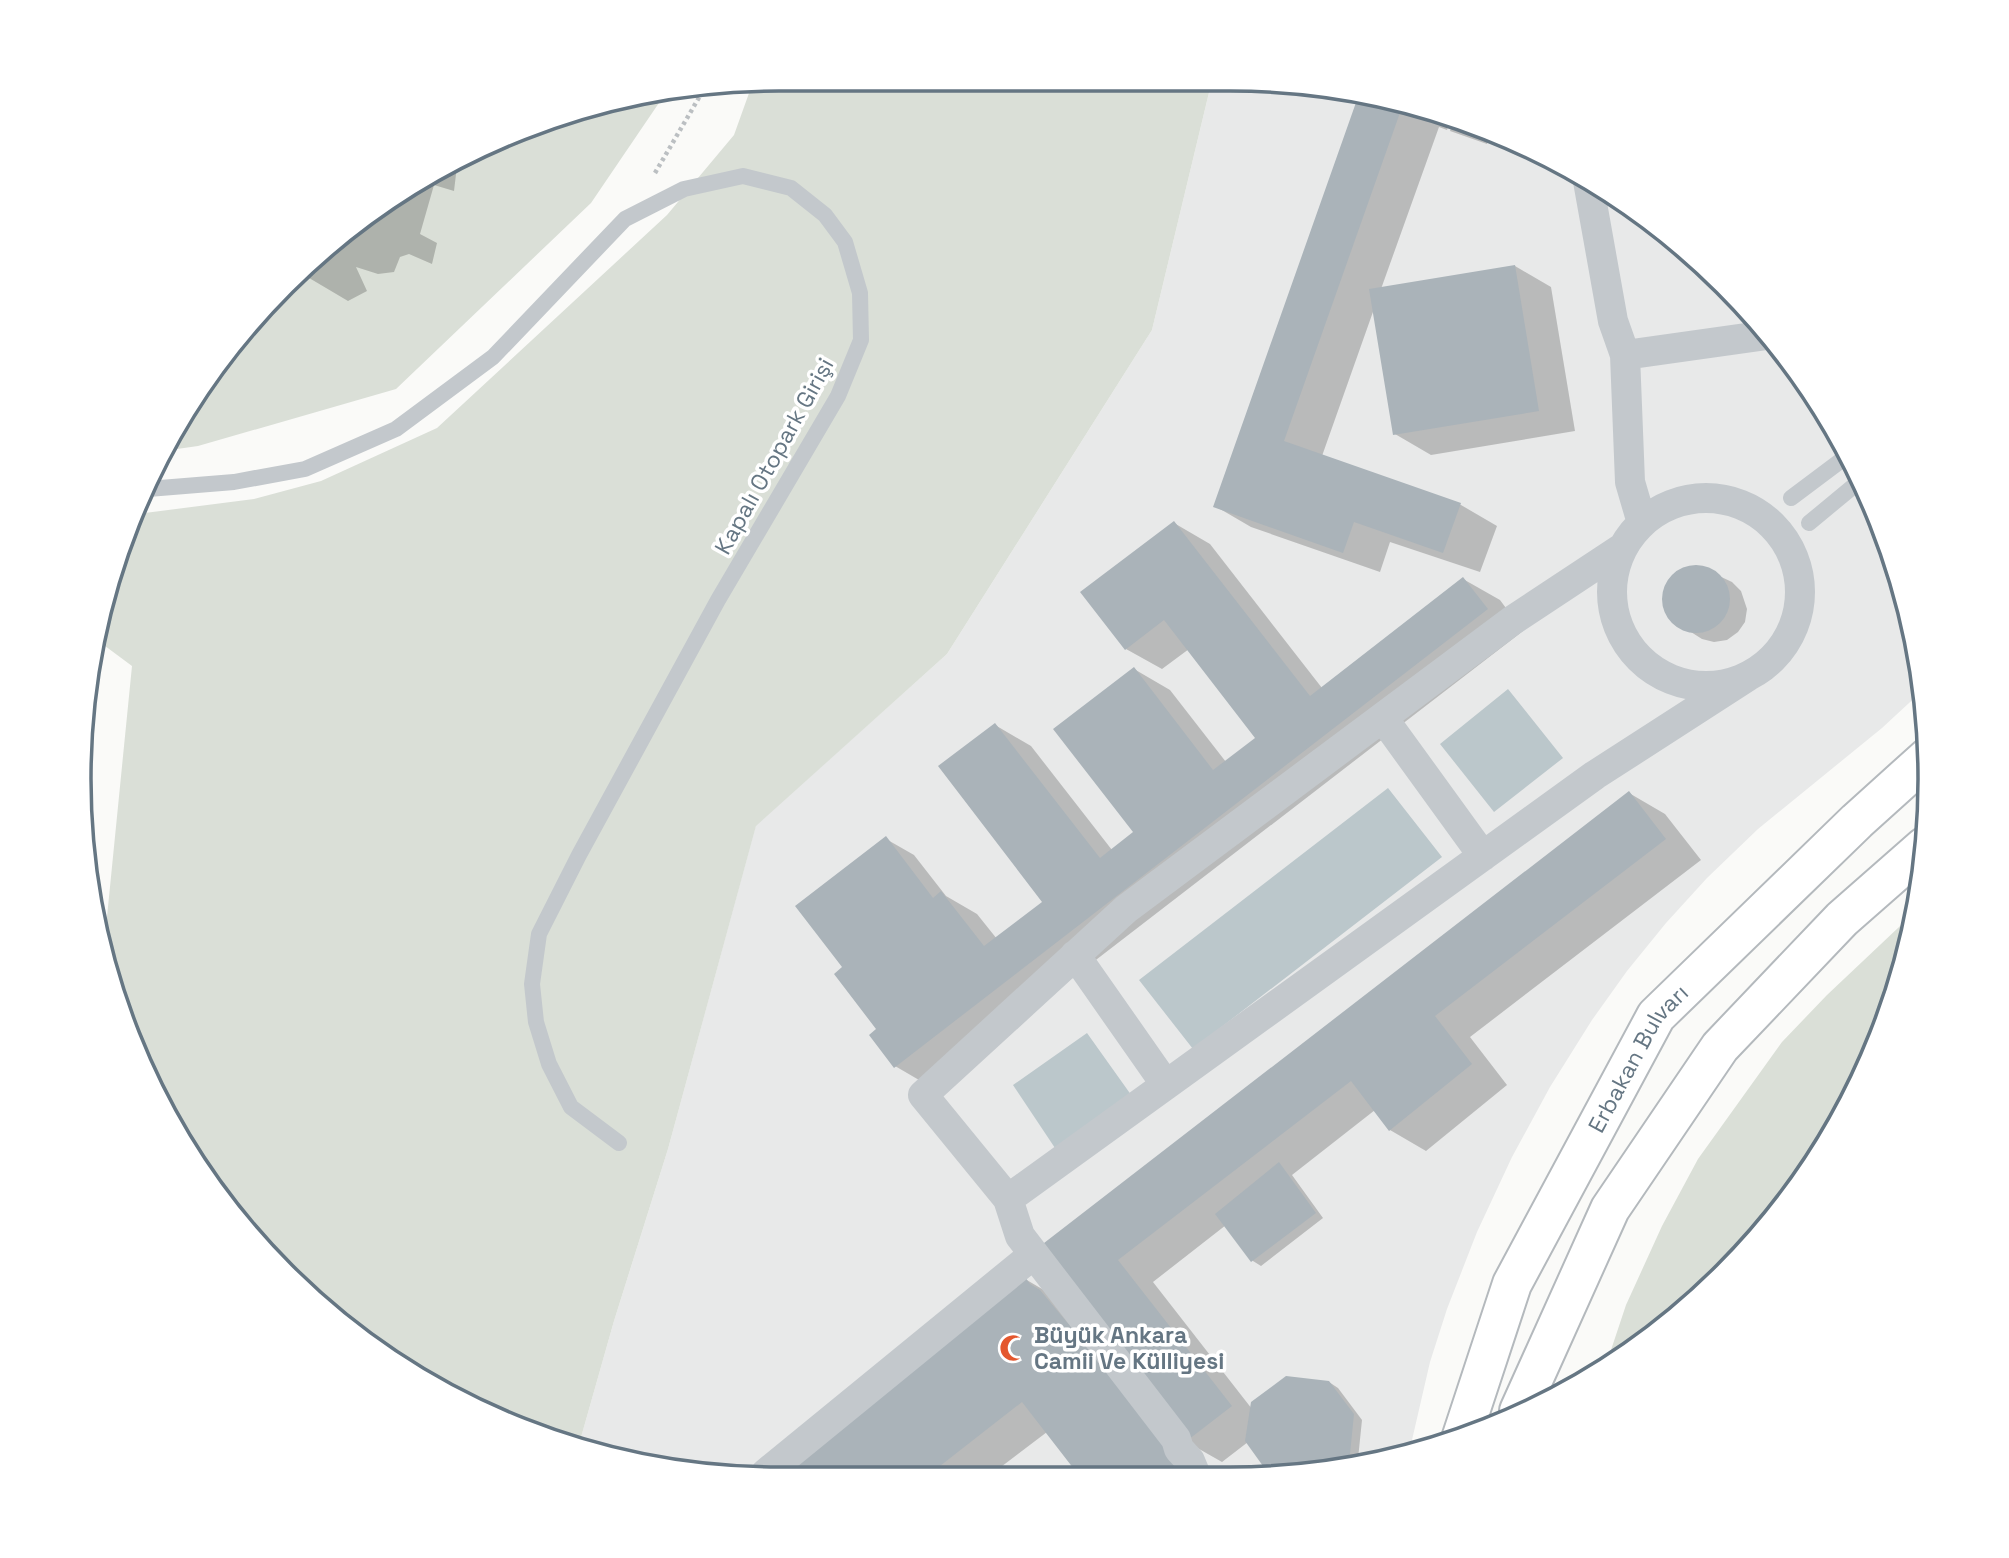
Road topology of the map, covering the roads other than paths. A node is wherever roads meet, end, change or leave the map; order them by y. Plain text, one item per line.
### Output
1 (1590, 193) edge
2 (1757, 337) edge
3 (1625, 355) junction
4 (1840, 461) edge
5 (1853, 487) edge
6 (156, 488) edge
7 (1791, 498) dead end
8 (1642, 523) junction
9 (1809, 523) dead end
10 (1622, 548) junction
11 (1747, 677) junction
12 (1382, 718) junction
13 (1918, 766) edge
14 (1483, 856) junction
15 (1913, 856) edge
16 (1075, 955) junction
17 (1166, 1085) junction
18 (619, 1143) dead end
19 (1008, 1199) junction
20 (1034, 1254) junction
21 (1524, 1401) edge
22 (1466, 1425) edge
23 (773, 1467) edge
24 (1192, 1467) edge

1 - 3 street
2 - 3 street
3 - 8 street
4 - 7 lane
5 - 9 lane
6 - 18 lane, Kapalı Otopark Girişi
8 - 10 street
8 - 11 street
10 - 11 street
10 - 12 street
11 - 14 street
12 - 14 street
12 - 16 street
13 - 22 highway, Erbakan Bulvarı
14 - 17 street
15 - 21 highway
16 - 17 street
16 - 19 street
17 - 19 street
19 - 20 street
20 - 23 street
20 - 24 street

